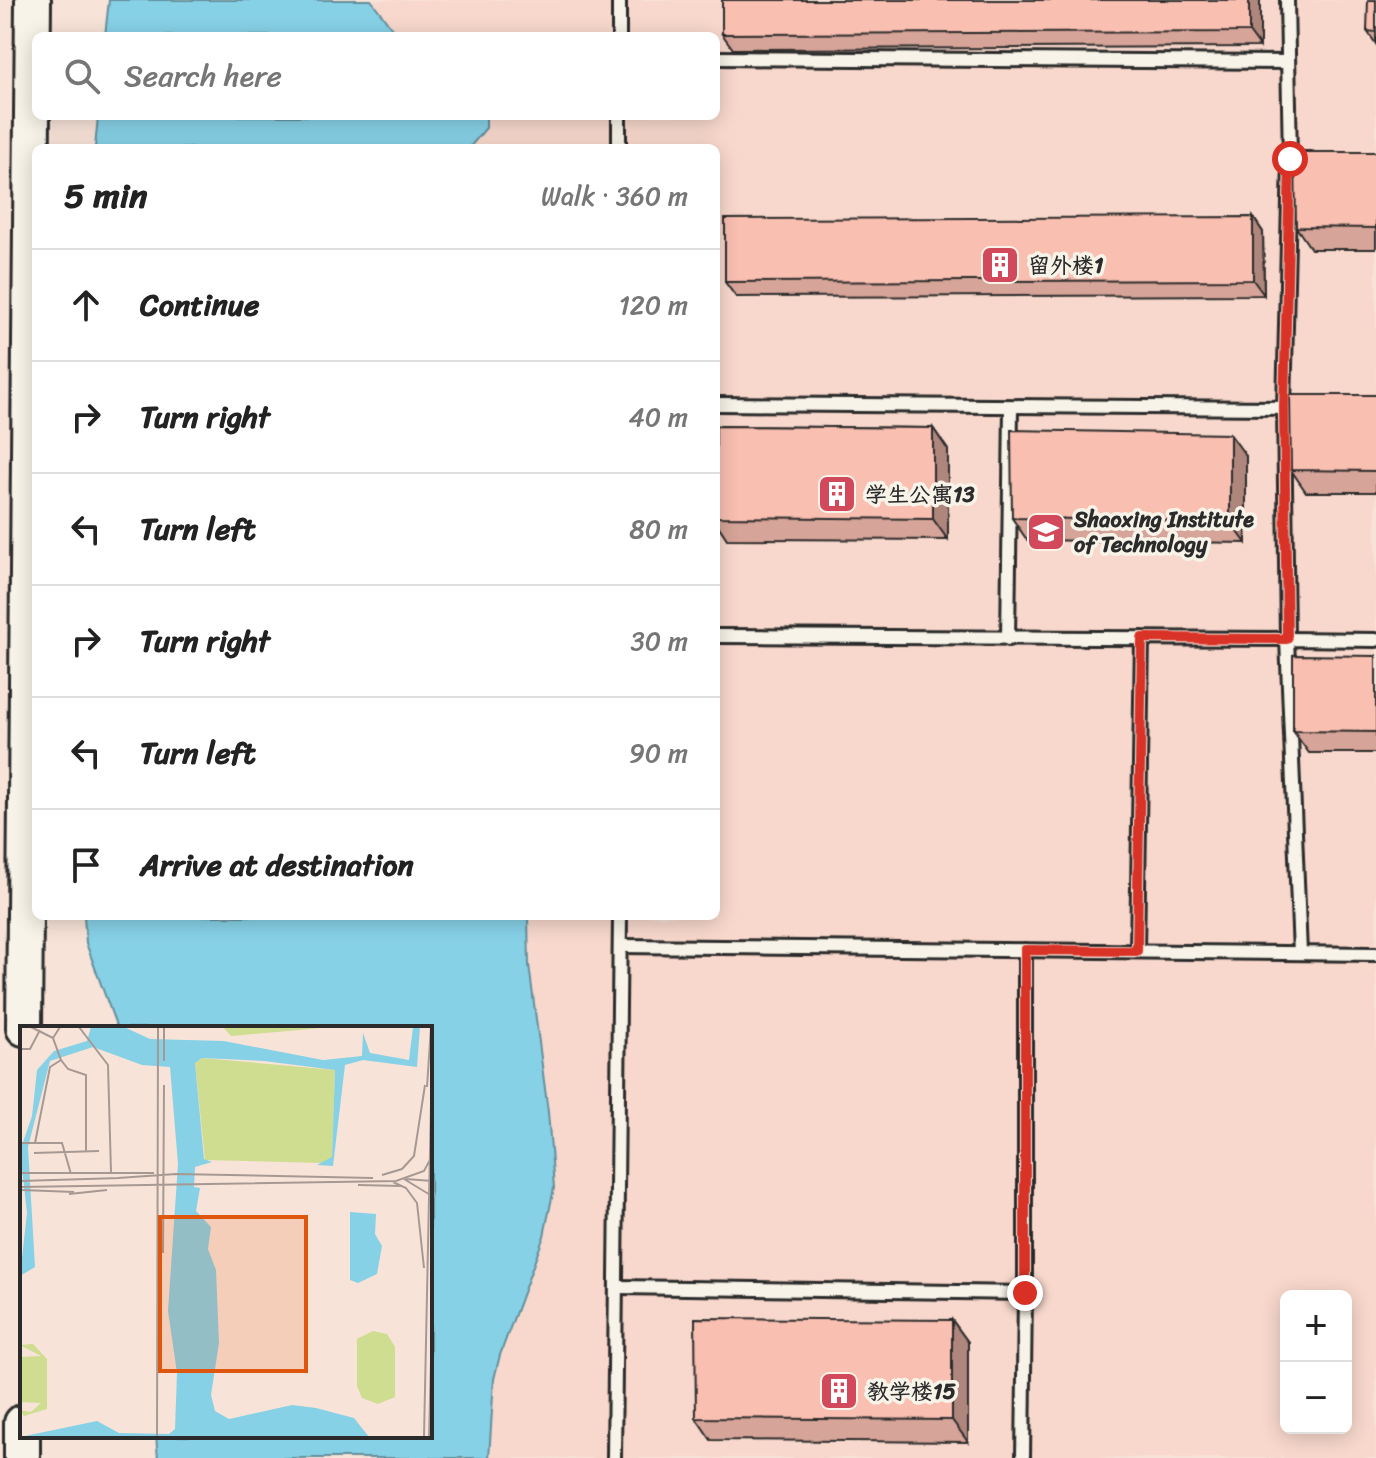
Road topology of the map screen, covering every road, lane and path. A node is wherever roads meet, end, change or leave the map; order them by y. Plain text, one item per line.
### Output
1 (33, 0) edge
2 (619, 0) edge
3 (1287, 0) edge
4 (33, 32) edge
5 (619, 32) edge
6 (720, 58) edge
7 (1288, 62) junction
8 (32, 114) edge
9 (619, 120) edge
10 (619, 144) edge
11 (1290, 159) junction
12 (1319, 159) edge
13 (720, 404) edge
14 (1011, 407) junction
15 (1284, 408) junction
16 (1299, 408) edge
17 (720, 636) edge
18 (1142, 638) junction
19 (1008, 639) junction
20 (1287, 639) junction
21 (1376, 640) edge
22 (620, 920) edge
23 (620, 946) junction
24 (1025, 950) junction
25 (1137, 951) junction
26 (1300, 953) junction
27 (1376, 954) edge
28 (24, 1026) edge
29 (617, 1287) junction
30 (1025, 1293) junction
31 (614, 1458) edge
32 (1023, 1458) edge

1 - 4 main road
2 - 5 lane
3 - 7 lane
6 - 7 lane
7 - 11 lane
8 - 28 main road
9 - 10 lane
11 - 12 lane
11 - 15 lane
13 - 14 lane
14 - 15 lane
14 - 19 lane
15 - 16 lane
15 - 20 lane
17 - 19 lane
18 - 19 lane
18 - 20 lane
18 - 25 lane
20 - 21 lane
20 - 26 lane
22 - 23 lane
23 - 24 lane
23 - 29 lane
24 - 25 lane
24 - 30 lane
25 - 26 lane
26 - 27 lane
29 - 30 lane
29 - 31 lane
30 - 32 lane

